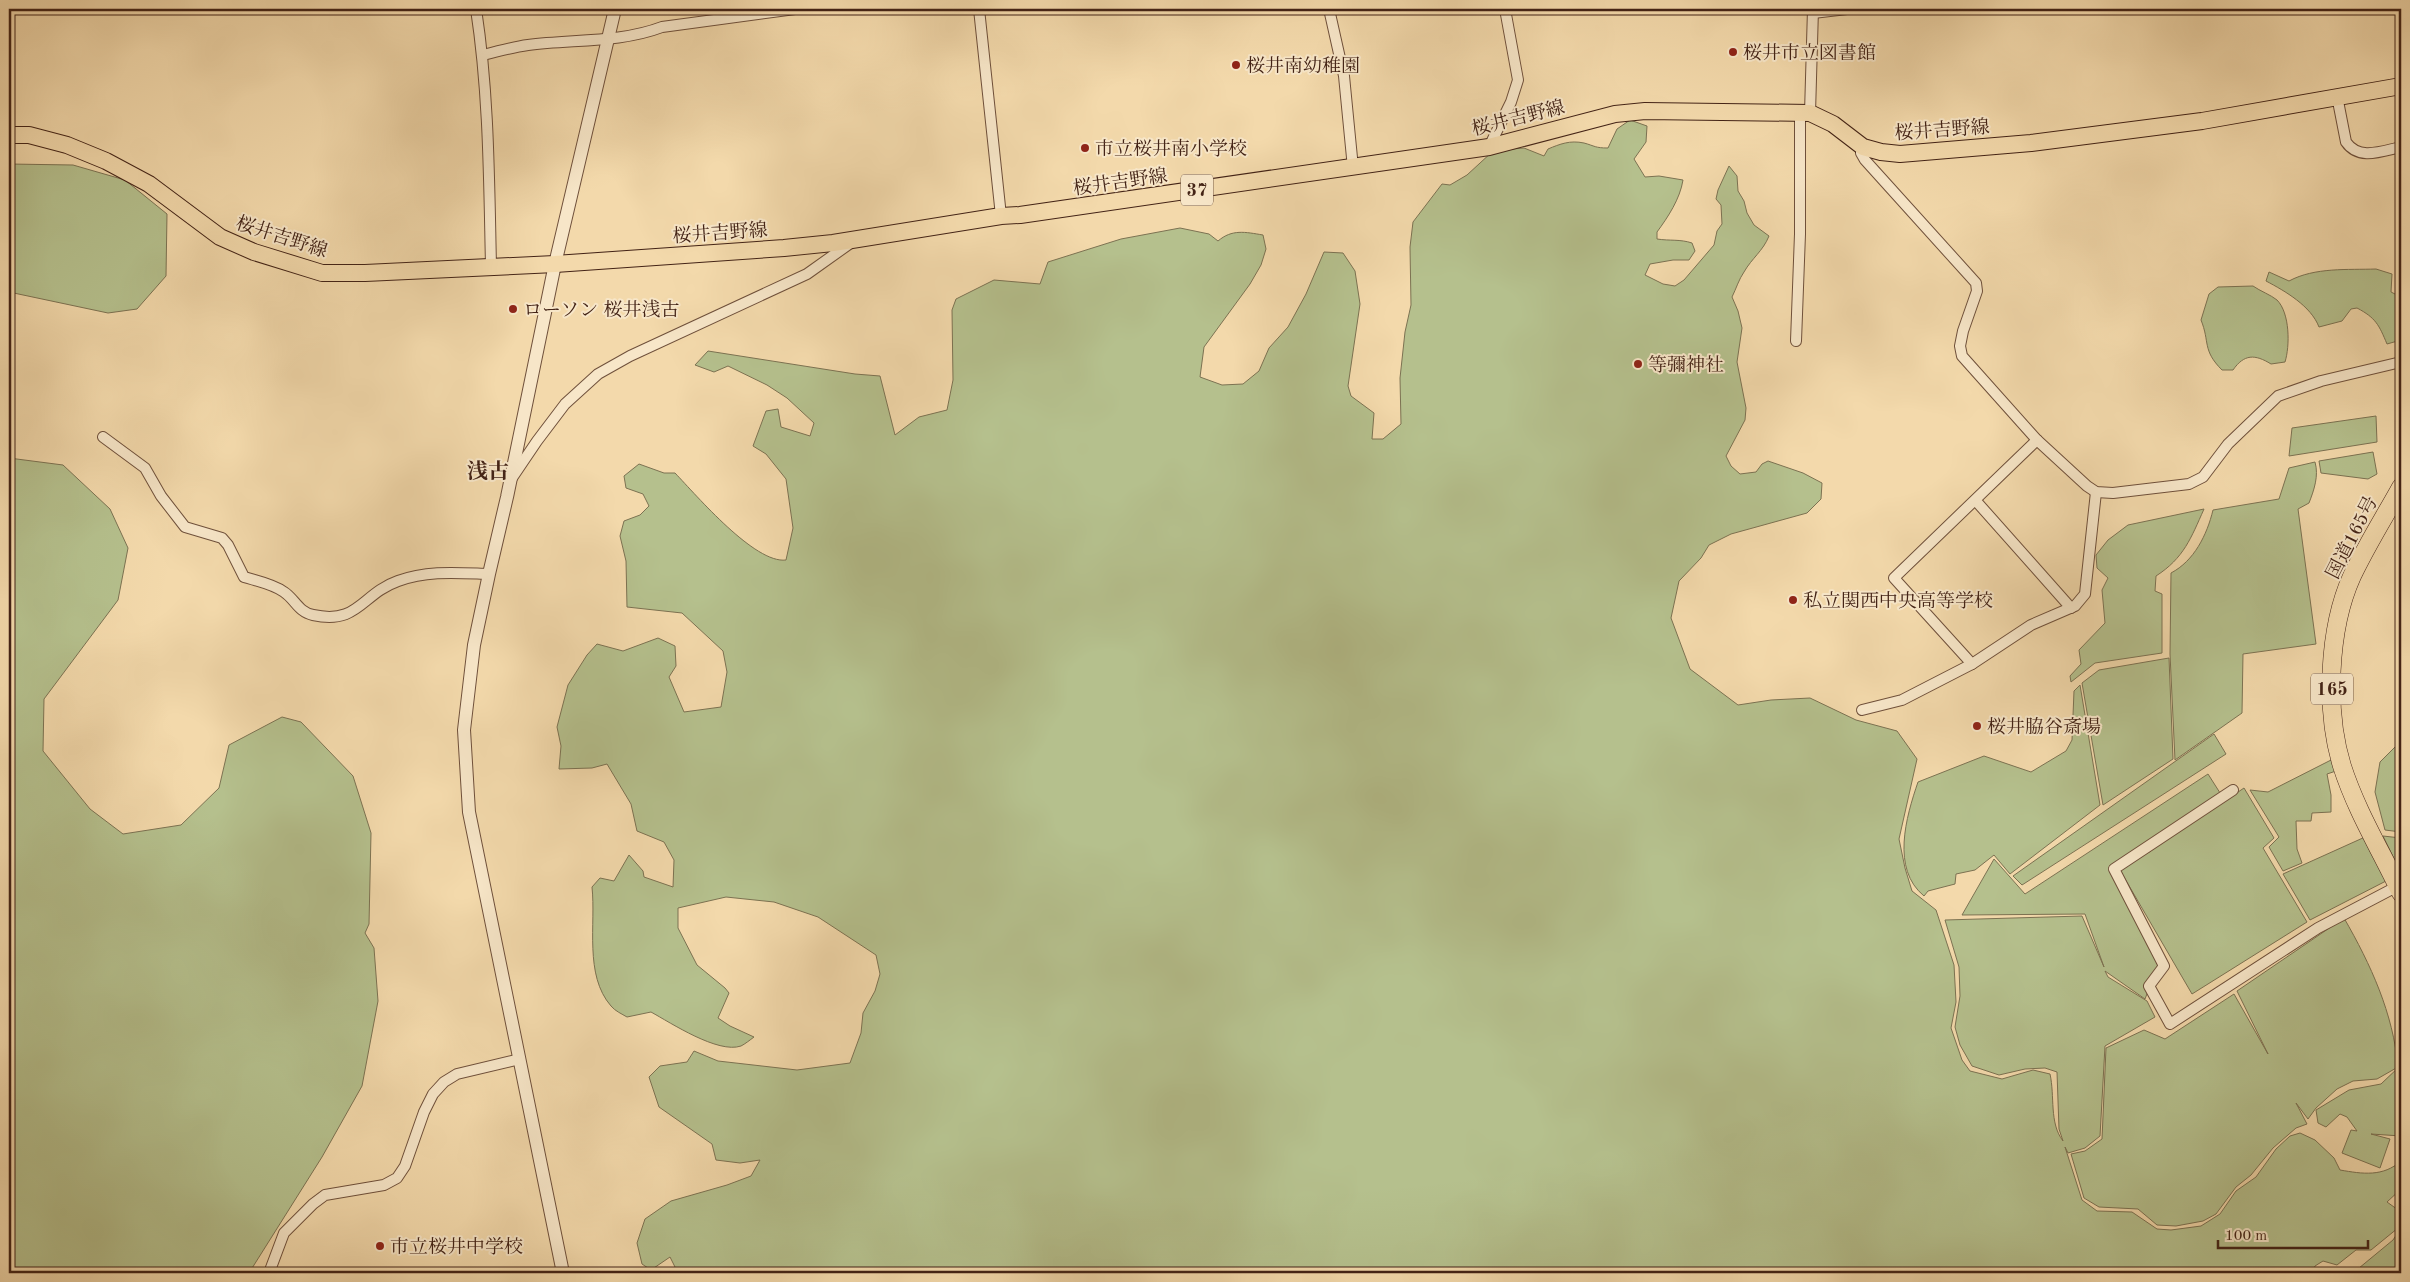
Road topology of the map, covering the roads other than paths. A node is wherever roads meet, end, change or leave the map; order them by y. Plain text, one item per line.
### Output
1 (476, 9) edge
2 (616, 9) edge
3 (795, 9) edge
4 (979, 9) edge
5 (1329, 9) edge
6 (1505, 9) edge
7 (1847, 9) edge
8 (1813, 11) edge
9 (609, 38) junction
10 (483, 55) junction
11 (2401, 86) edge
12 (2337, 96) junction
13 (1805, 113) junction
14 (9, 135) edge
15 (1862, 146) junction
16 (1489, 147) junction
17 (2401, 147) edge
18 (1353, 168) junction
19 (1002, 216) junction
20 (857, 238) junction
21 (555, 264) junction
22 (491, 266) junction
23 (1796, 341) dead end
24 (2401, 362) edge
25 (104, 437) dead end
26 (2037, 440) junction
27 (510, 481) junction
28 (2401, 487) edge
29 (2096, 492) junction
30 (1976, 501) junction
31 (2394, 511) edge
32 (489, 574) junction
33 (2070, 608) junction
34 (1972, 664) junction
35 (1862, 710) dead end
36 (2233, 790) dead end
37 (2400, 889) edge
38 (520, 1059) junction
39 (268, 1273) edge
40 (563, 1273) edge

1 - 10 street
2 - 9 street
3 - 9 street
4 - 19 street
5 - 18 street
6 - 16 street
7 - 8 street
8 - 13 street
9 - 10 street
9 - 21 street
10 - 22 street
11 - 12 main road, 桜井吉野線 / 37
12 - 15 main road, 桜井吉野線 / 37
12 - 17 street
13 - 15 main road, 桜井吉野線 / 37
13 - 16 main road, 桜井吉野線 / 37
13 - 23 street
14 - 22 main road, 桜井吉野線 / 37
15 - 26 street
16 - 18 main road, 桜井吉野線 / 37
18 - 19 main road, 桜井吉野線 / 37
19 - 20 main road, 桜井吉野線 / 37
20 - 21 main road, 桜井吉野線 / 37
20 - 27 street
21 - 22 main road, 桜井吉野線 / 37
21 - 27 street
24 - 29 street
25 - 32 street
26 - 29 street
26 - 30 street
27 - 32 street
28 - 31 highway, 国道165号 / 165
29 - 33 street
30 - 33 street
30 - 34 street
31 - 37 highway, 国道165号 / 165
32 - 38 street
33 - 34 street
34 - 35 street
36 - 37 street
38 - 39 street
38 - 40 street

